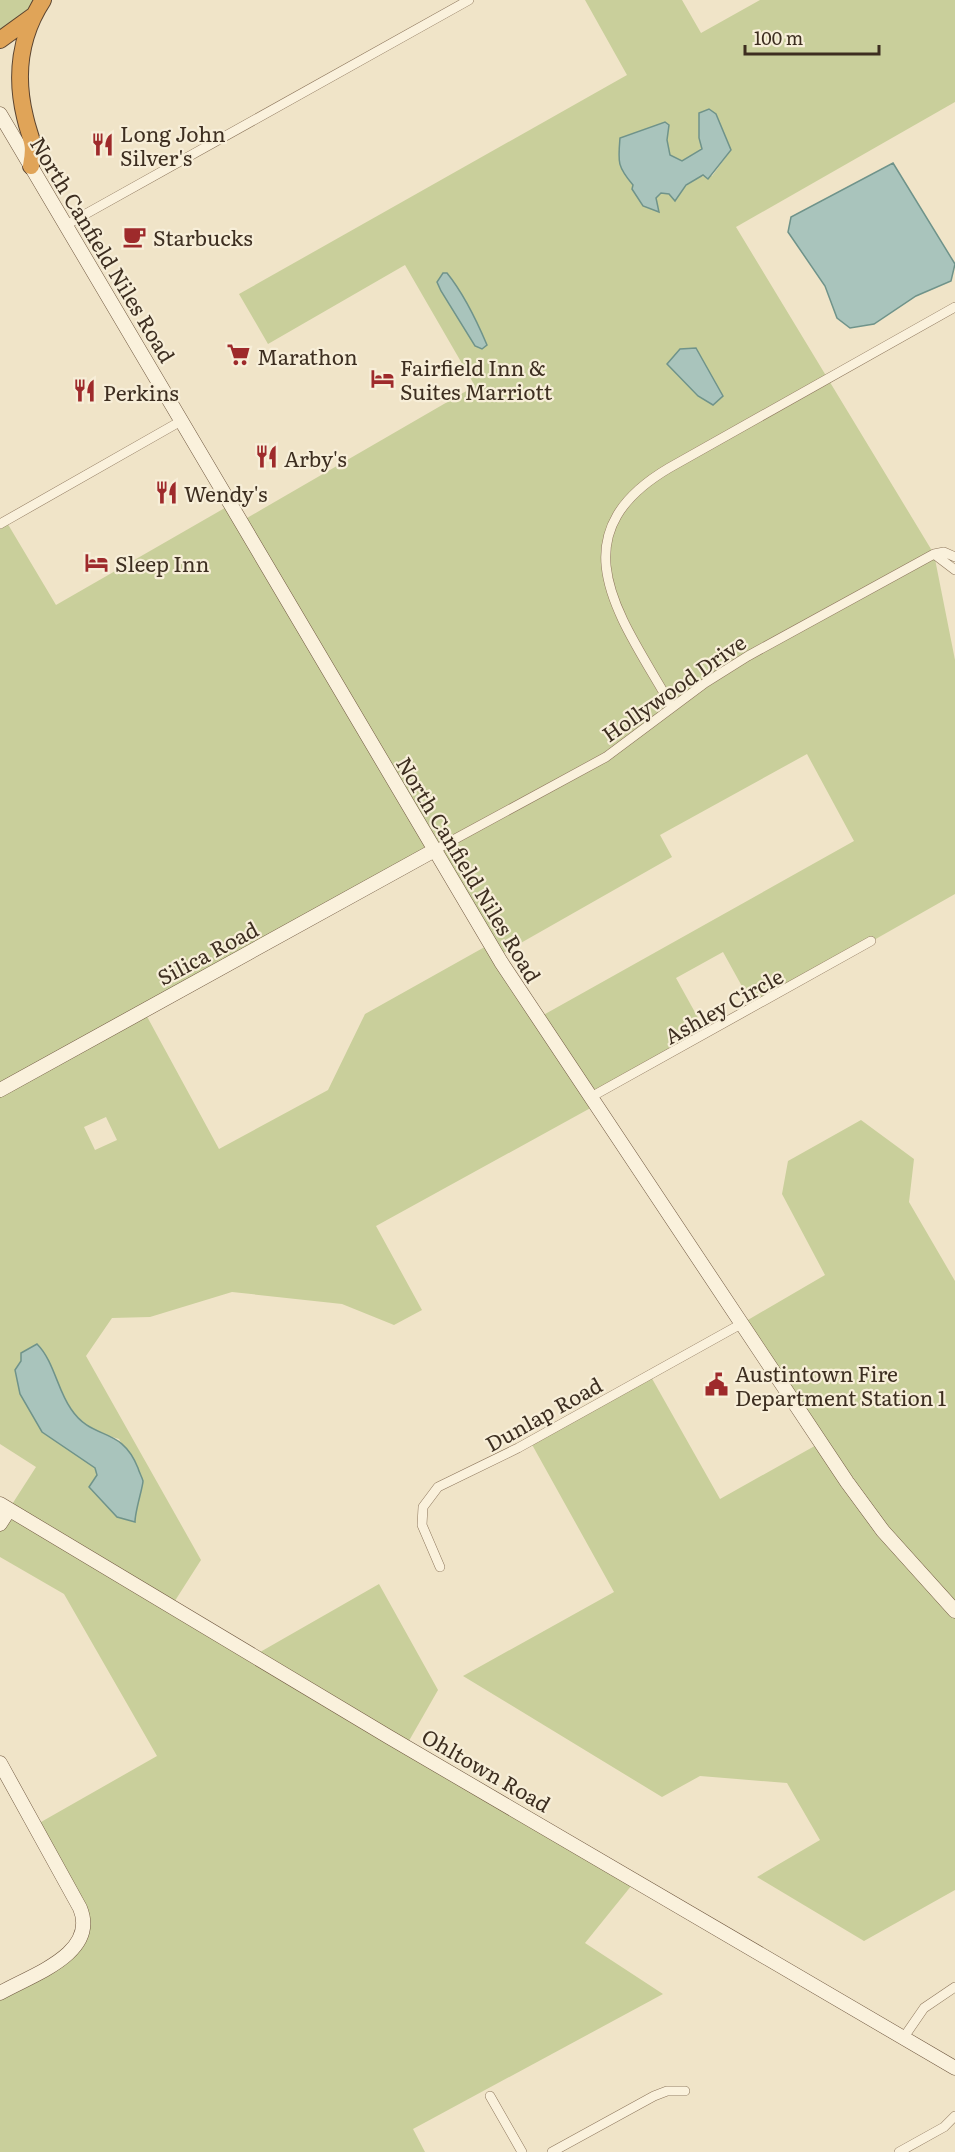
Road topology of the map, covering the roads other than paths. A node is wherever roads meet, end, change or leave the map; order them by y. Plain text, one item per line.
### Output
1 (43, 0) edge
2 (469, 0) edge
3 (33, 16) junction
4 (0, 40) edge
5 (0, 114) edge
6 (31, 166) junction
7 (66, 225) junction
8 (955, 307) edge
9 (181, 421) junction
10 (0, 524) edge
11 (934, 554) junction
12 (955, 557) edge
13 (955, 570) edge
14 (672, 707) junction
15 (434, 851) junction
16 (871, 941) dead end
17 (0, 1090) edge
18 (591, 1097) junction
19 (741, 1324) junction
20 (5, 1507) edge
21 (0, 1524) edge
22 (440, 1568) dead end
23 (955, 1611) edge
24 (0, 1763) edge
25 (955, 1987) edge
26 (0, 1993) edge
27 (904, 2037) junction
28 (955, 2068) edge
29 (685, 2091) dead end
30 (490, 2096) dead end
31 (955, 2116) edge
32 (522, 2152) edge
33 (552, 2152) edge
34 (898, 2152) edge

1 - 3 highway
2 - 7 street
3 - 4 highway
3 - 6 highway
5 - 6 street, North Canfield Niles Road
6 - 7 street, North Canfield Niles Road
7 - 9 street, North Canfield Niles Road
8 - 14 street
9 - 10 street
9 - 15 street, North Canfield Niles Road
11 - 12 street
11 - 13 street
11 - 14 street, Hollywood Drive
14 - 15 street, Hollywood Drive
15 - 17 street, Silica Road
15 - 18 street, North Canfield Niles Road
16 - 18 street, Ashley Circle
18 - 19 street, North Canfield Niles Road
19 - 22 street, Dunlap Road
19 - 23 street, North Canfield Niles Road
20 - 21 street
20 - 27 street, Ohltown Road
24 - 26 street
25 - 27 street
27 - 28 street, Ohltown Road
29 - 33 street
30 - 32 street
31 - 34 street

